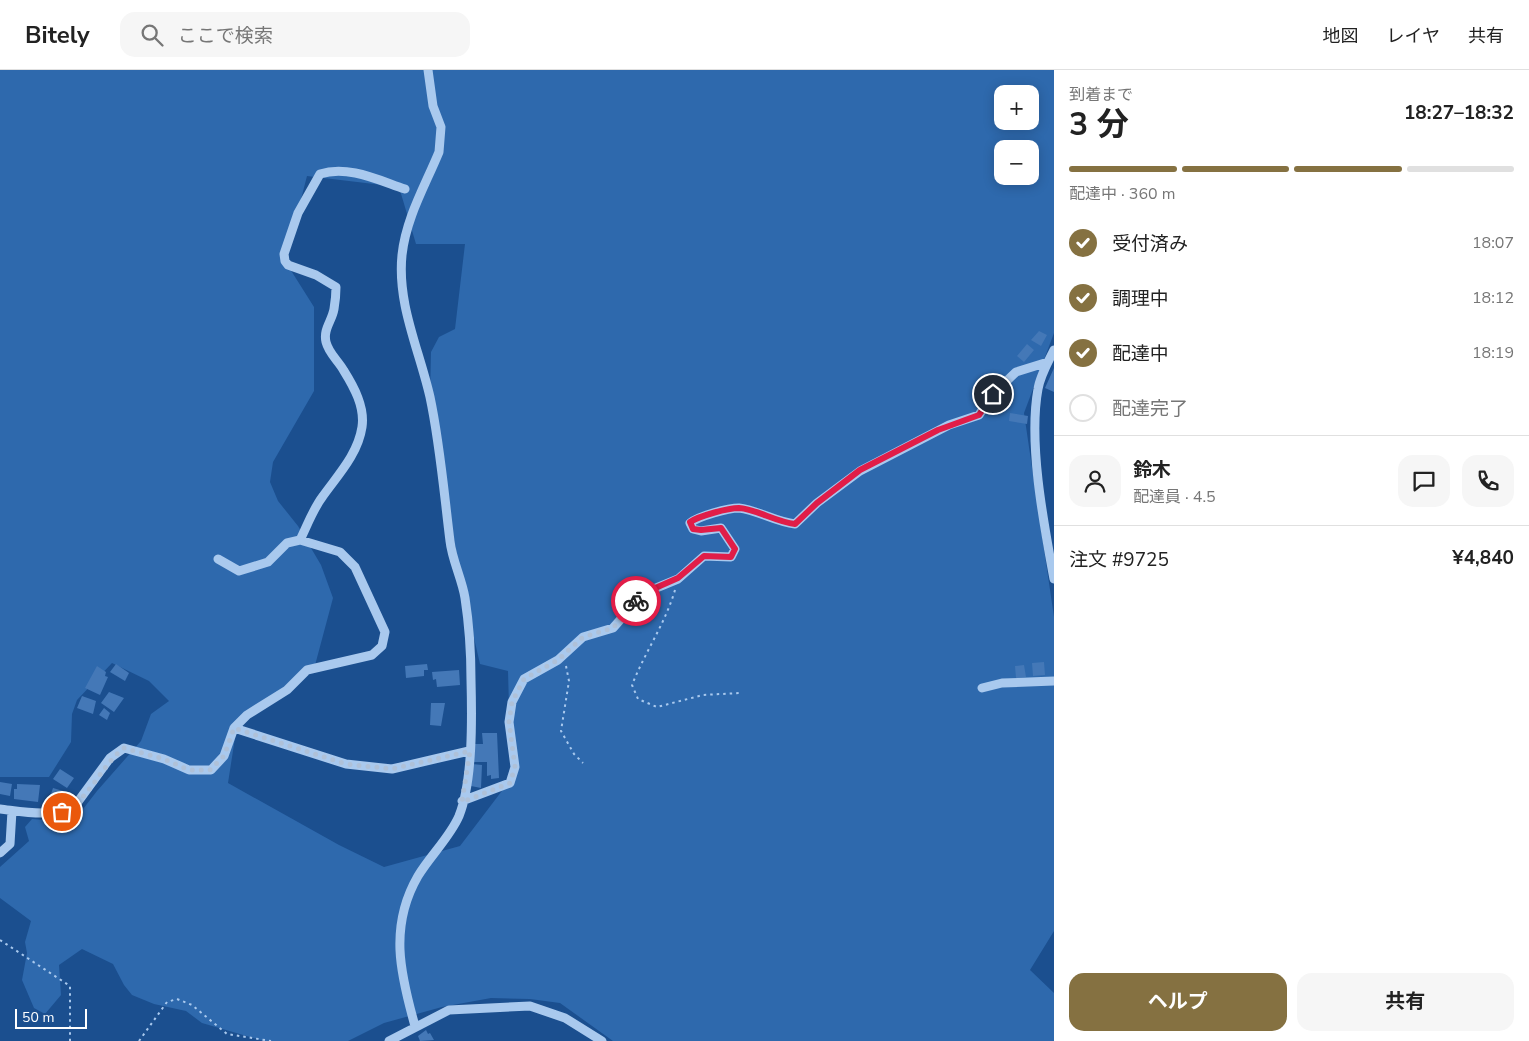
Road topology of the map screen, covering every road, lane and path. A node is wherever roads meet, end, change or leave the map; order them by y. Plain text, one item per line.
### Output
1 (428, 70) edge
2 (406, 189) dead end
3 (1054, 350) edge
4 (1048, 362) junction
5 (300, 540) junction
6 (218, 558) dead end
7 (678, 578) junction
8 (1054, 579) edge
9 (563, 656) junction
10 (1054, 681) edge
11 (982, 688) dead end
12 (740, 693) dead end
13 (234, 728) junction
14 (470, 751) junction
15 (583, 763) dead end
16 (462, 802) junction
17 (0, 809) edge
18 (12, 811) junction
19 (0, 853) edge
20 (0, 940) edge
21 (415, 1026) junction
22 (70, 1041) edge
23 (138, 1041) edge
24 (271, 1041) edge
25 (389, 1041) edge
26 (602, 1041) edge

1 - 14 street
2 - 5 street
3 - 4 street
4 - 7 street
4 - 8 street
5 - 6 street
5 - 13 street
7 - 9 street
7 - 12 path
9 - 15 path
9 - 16 street
10 - 11 street
13 - 14 street
13 - 18 street
14 - 16 street
16 - 21 street
17 - 18 street
18 - 19 street
20 - 22 path
21 - 25 street
21 - 26 street
23 - 24 path

